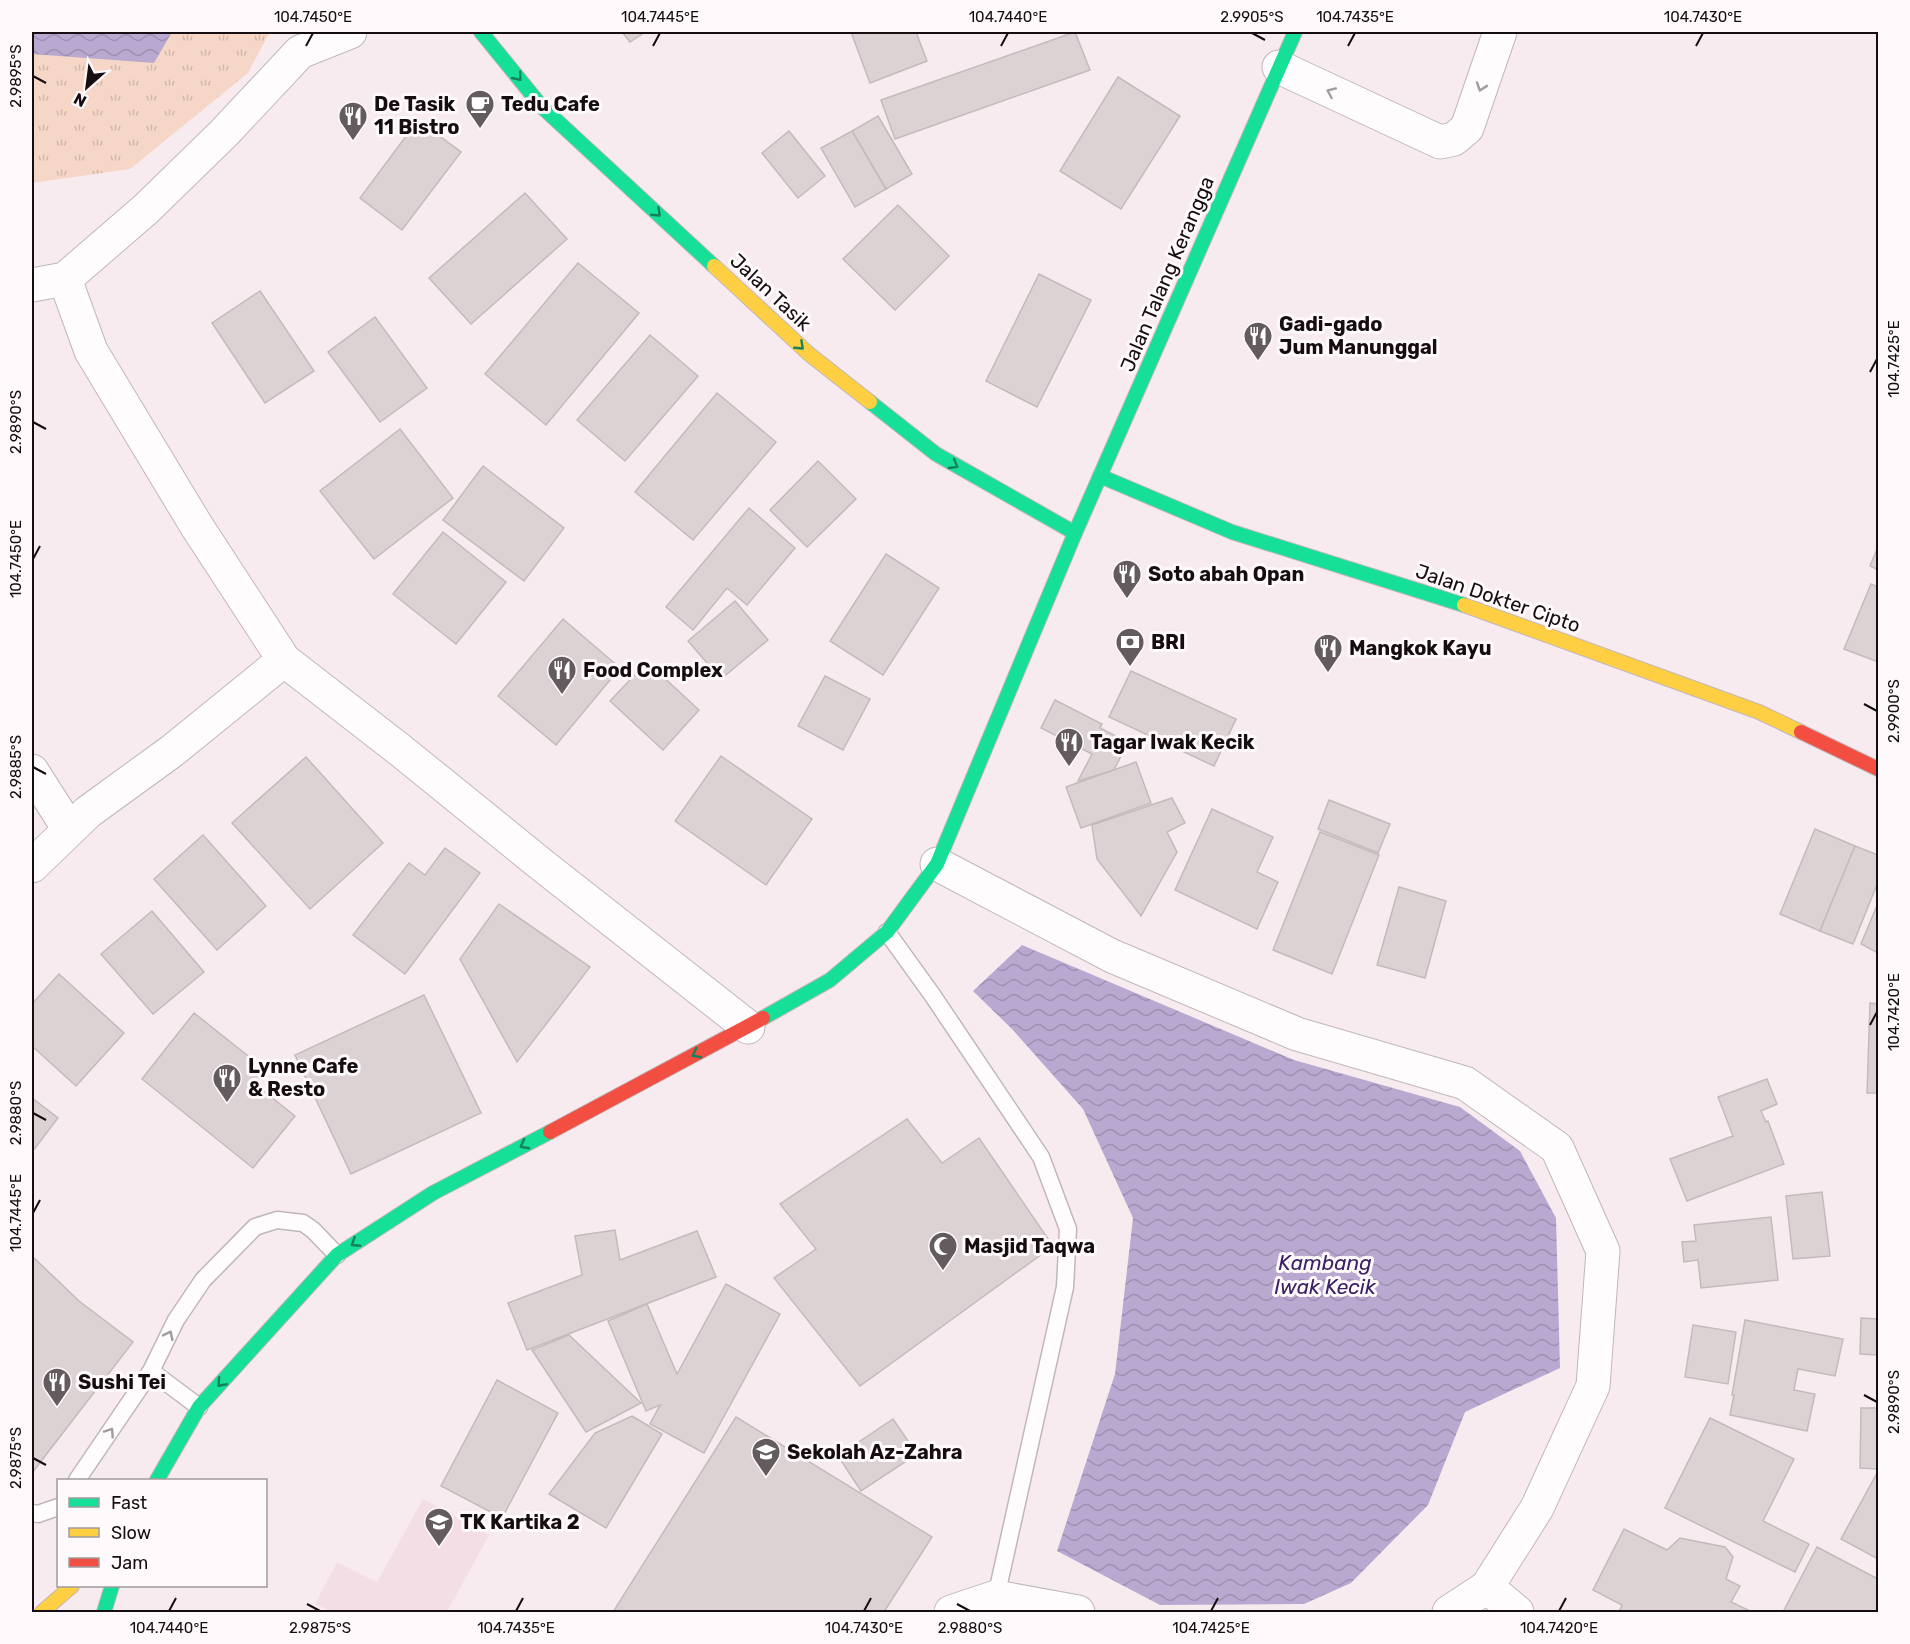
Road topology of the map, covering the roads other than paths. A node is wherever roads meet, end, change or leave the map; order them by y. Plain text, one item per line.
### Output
1 (350, 32) edge
2 (481, 32) edge
3 (1295, 32) edge
4 (1500, 32) edge
5 (307, 42) edge
6 (1279, 67) junction
7 (65, 279) junction
8 (32, 285) edge
9 (1100, 476) junction
10 (1075, 532) junction
11 (284, 660) junction
12 (1878, 769) edge
13 (32, 771) edge
14 (69, 829) junction
15 (938, 864) junction
16 (32, 866) edge
17 (887, 932) junction
18 (748, 1027) junction
19 (337, 1255) junction
20 (151, 1371) junction
21 (199, 1407) junction
22 (78, 1479) edge
23 (158, 1479) edge
24 (57, 1507) edge
25 (32, 1513) edge
26 (71, 1587) edge
27 (112, 1587) edge
28 (1487, 1587) junction
29 (996, 1597) junction
30 (42, 1612) edge
31 (104, 1612) edge
32 (951, 1612) edge
33 (1078, 1612) edge
34 (1449, 1612) edge
35 (1517, 1612) edge

1 - 5 street
2 -> 10 main road, Jalan Tasik
3 - 6 main road, Jalan Talang Kerangga
4 -> 6 street
5 - 7 street
6 - 9 main road, Jalan Talang Kerangga
7 - 8 street
7 - 11 street
9 - 10 main road, Jalan Talang Kerangga
9 - 12 main road, Jalan Dokter Cipto
10 - 15 main road, Jalan Talang Kerangga
11 - 14 street
11 - 18 street
13 - 14 street
14 - 16 street
15 - 17 main road, Jalan Talang Kerangga
15 - 28 street
17 - 18 main road, Jalan Talang Kerangga
17 - 29 lane
18 -> 19 main road, Jalan Talang Kerangga
20 -> 19 lane
19 -> 21 main road, Jalan Talang Kerangga
20 - 21 lane
22 -> 20 lane
21 - 23 main road, Jalan Talang Kerangga
24 - 25 lane
26 - 30 main road
27 - 31 main road
28 - 34 street
28 - 35 street
29 - 32 street
29 - 33 street

